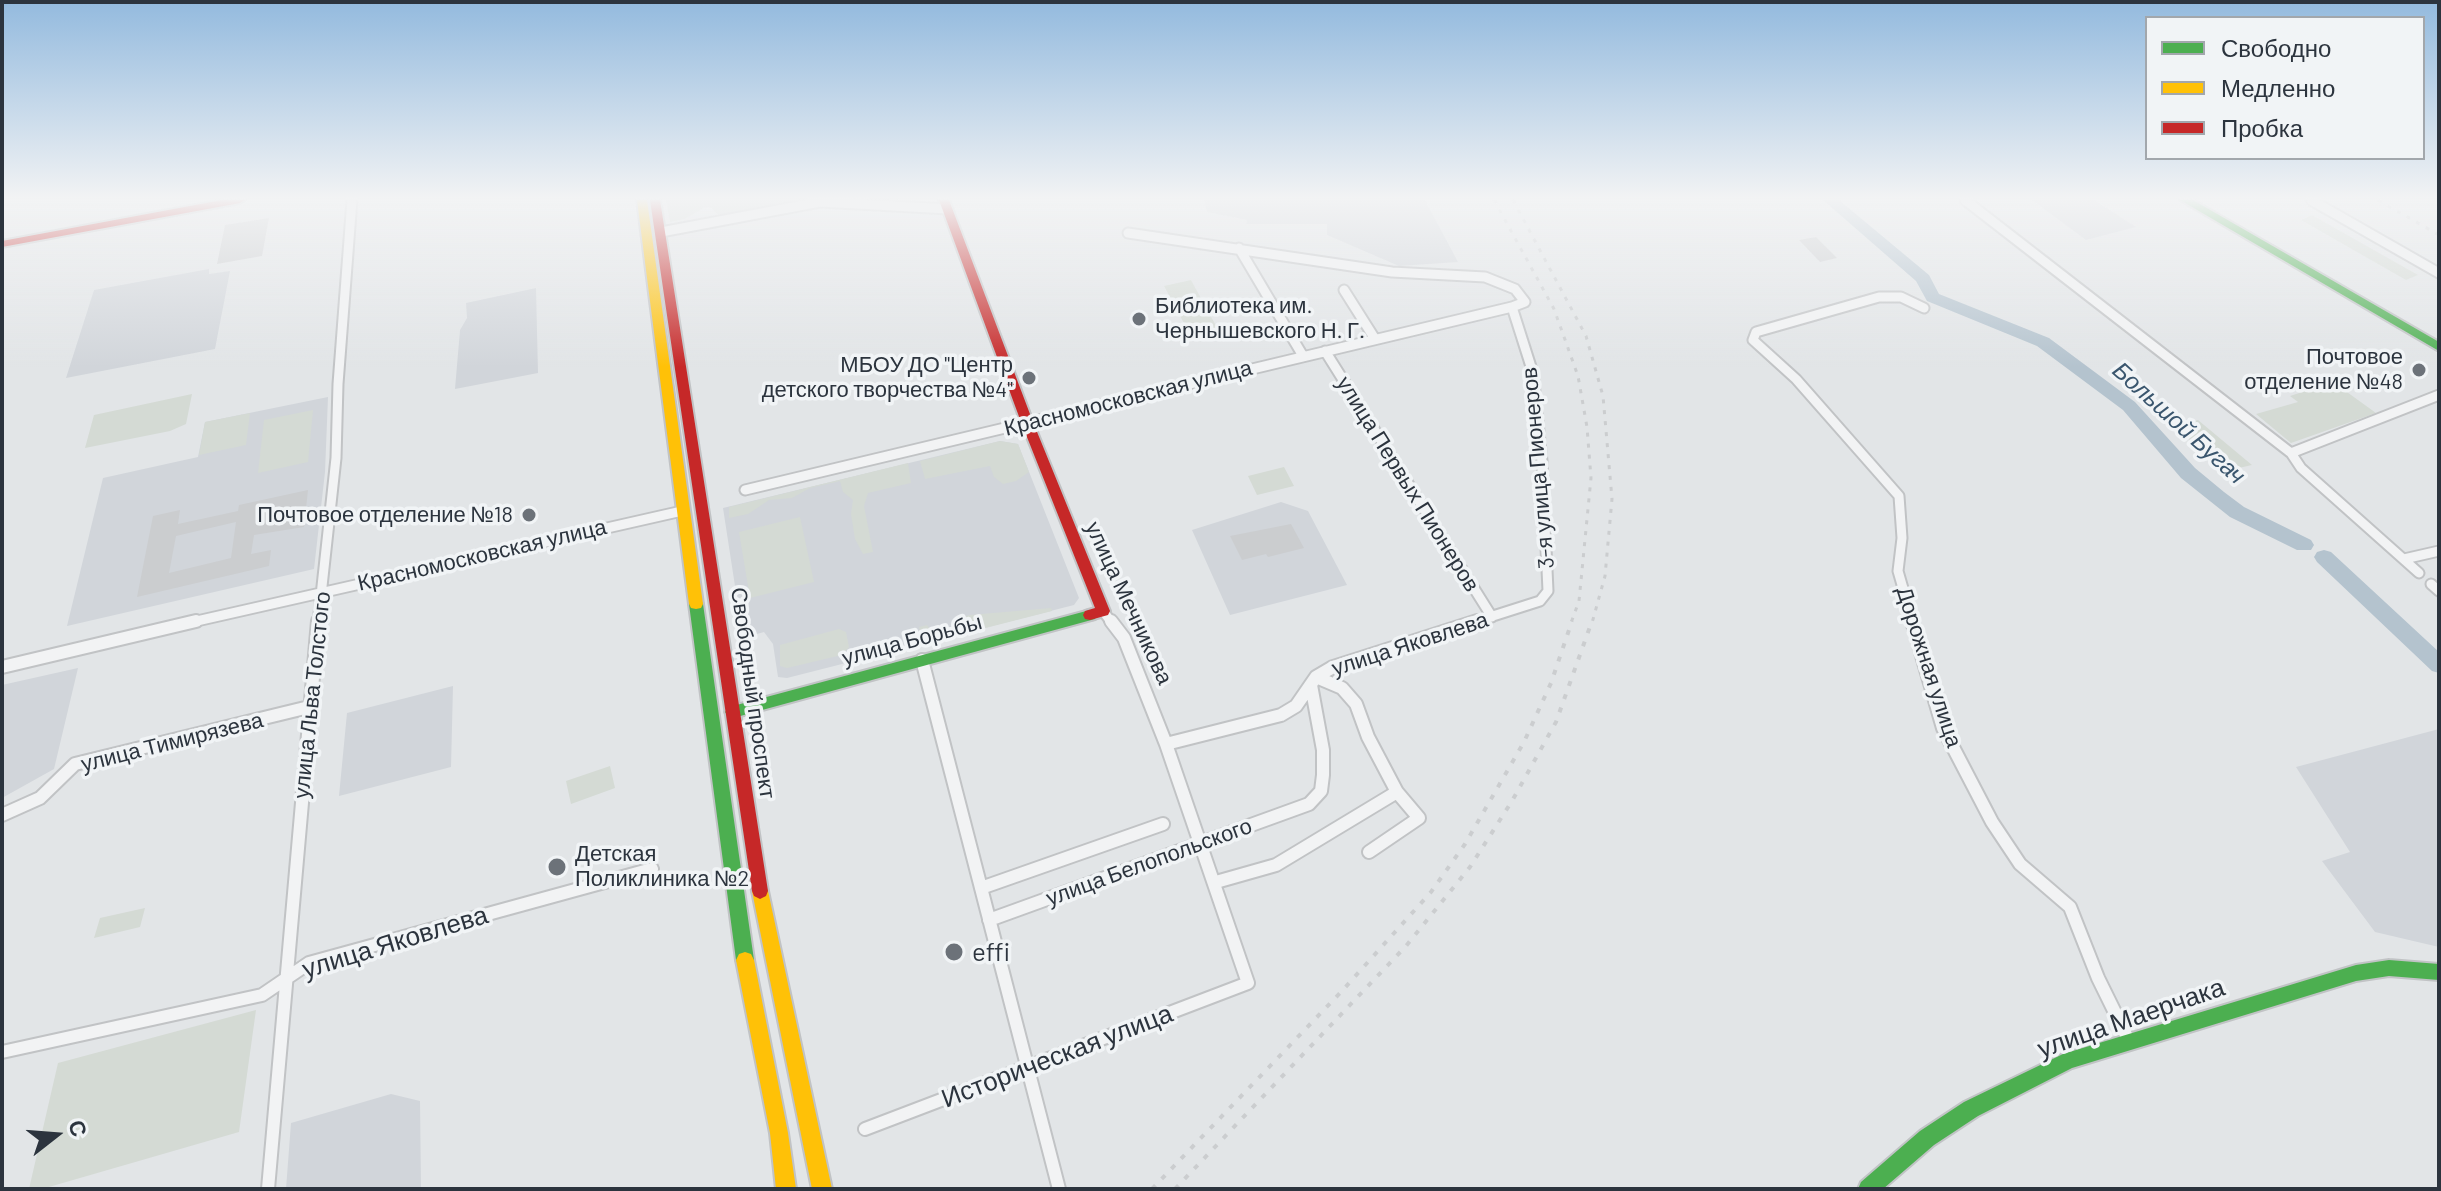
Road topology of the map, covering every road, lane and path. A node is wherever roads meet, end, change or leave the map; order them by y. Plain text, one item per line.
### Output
1 (348, 256) edge
2 (656, 256) edge
3 (658, 256) edge
4 (965, 256) edge
5 (1243, 256) edge
6 (1287, 256) edge
7 (2036, 256) edge
8 (2281, 256) edge
9 (2408, 256) edge
10 (2439, 273) edge
11 (1344, 290) dead end
12 (1512, 307) junction
13 (1924, 308) dead end
14 (1375, 339) junction
15 (2439, 347) edge
16 (1325, 351) junction
17 (1303, 356) junction
18 (2439, 395) edge
19 (1027, 422) junction
20 (2291, 453) junction
21 (745, 490) dead end
22 (702, 508) junction
23 (682, 511) junction
24 (2439, 551) edge
25 (2404, 559) junction
26 (2419, 573) dead end
27 (322, 591) junction
28 (1532, 606) joint
29 (1103, 611) junction
30 (1492, 617) junction
31 (922, 660) junction
32 (2, 667) edge
33 (1314, 681) junction
34 (309, 707) junction
35 (733, 712) junction
36 (1166, 744) junction
37 (1397, 792) junction
38 (2, 815) edge
39 (1163, 824) dead end
40 (1202, 842) junction
41 (1369, 852) dead end
42 (652, 869) dead end
43 (1216, 882) junction
44 (981, 888) junction
45 (989, 920) junction
46 (2439, 972) edge
47 (289, 976) junction
48 (1248, 983) joint
49 (2129, 1041) junction
50 (2, 1052) edge
51 (1028, 1067) junction
52 (865, 1129) dead end
53 (268, 1189) edge
54 (786, 1189) edge
55 (822, 1189) edge
56 (1059, 1189) edge
57 (1868, 1189) edge

1 - 27 street, улица Льва Толстого
2 - 23 main road, Свободный проспект
3 - 22 main road, Свободный проспект
4 - 19 main road, улица Мечникова
5 - 17 street
6 - 12 street, 3-я улица Пионеров
7 - 20 street
8 - 15 main road
9 - 10 street
11 - 14 street
12 - 14 street, Красномосковская улица
12 - 28 street, 3-я улица Пионеров
13 - 49 street, Дорожная улица
14 - 16 street, Красномосковская улица
16 - 17 street, Красномосковская улица
16 - 30 street, улица Первых Пионеров
17 - 19 street, Красномосковская улица
18 - 20 street
19 - 21 street, Красномосковская улица
19 - 29 main road, улица Мечникова
20 - 25 street
22 - 23 main road
22 - 35 main road, Свободный проспект
23 - 27 street, Красномосковская улица
23 - 54 main road, Свободный проспект
24 - 25 street
25 - 26 street
27 - 32 street, Красномосковская улица
27 - 34 street, улица Льва Толстого
28 - 30 street, улица Яковлева
29 - 31 main road, улица Борьбы
29 - 36 street, улица Мечникова
30 - 33 street, улица Яковлева
31 - 35 main road, улица Борьбы
31 - 44 street
33 - 36 street, улица Яковлева
33 - 37 street
33 - 40 street, улица Белопольского
34 - 38 street, улица Тимирязева
34 - 47 street, улица Льва Толстого
35 - 55 main road, Свободный проспект
36 - 40 street, улица Мечникова
37 - 41 street
37 - 43 street
39 - 44 street
40 - 43 street, улица Мечникова
40 - 45 street, улица Белопольского
42 - 47 street, улица Яковлева
43 - 48 street, улица Мечникова
44 - 45 street
45 - 51 street
46 - 49 main road, улица Маерчака
47 - 50 street, улица Яковлева
47 - 53 street, улица Льва Толстого
48 - 51 street, Историческая улица
49 - 57 main road, улица Маерчака
51 - 52 street, Историческая улица
51 - 56 street

